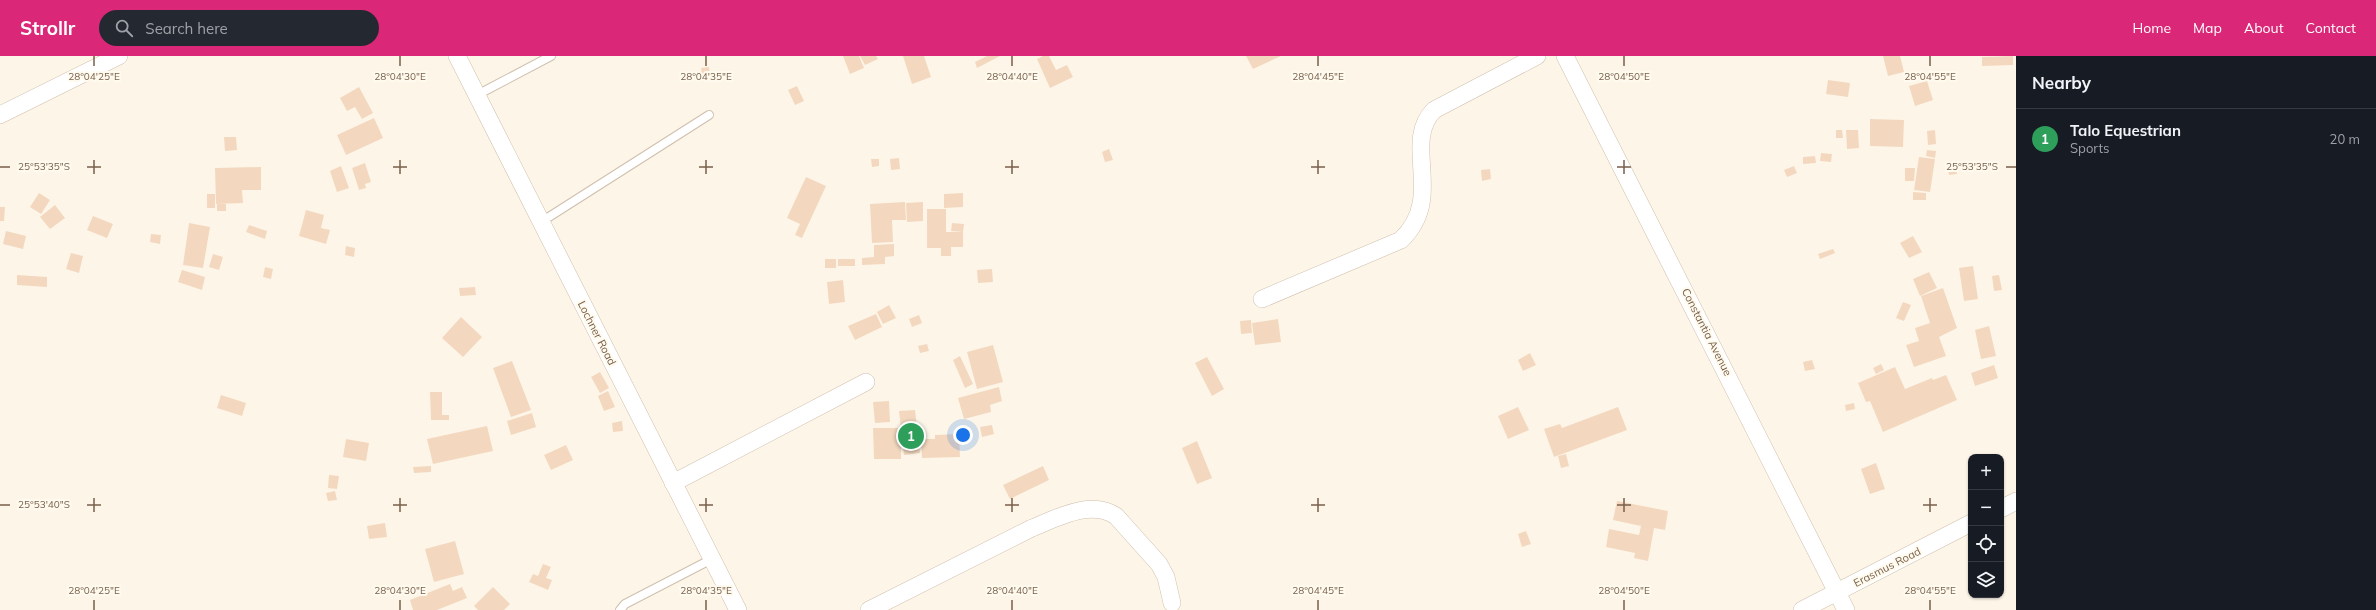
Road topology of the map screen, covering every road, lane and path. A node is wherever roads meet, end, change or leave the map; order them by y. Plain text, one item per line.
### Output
1 (119, 56) edge
2 (457, 56) edge
3 (551, 56) edge
4 (1537, 56) edge
5 (1565, 56) edge
6 (477, 95) junction
7 (0, 115) edge
8 (709, 115) dead end
9 (541, 222) junction
10 (1262, 299) dead end
11 (866, 382) dead end
12 (673, 484) junction
13 (2016, 501) edge
14 (2004, 507) edge
15 (1968, 526) edge
16 (712, 559) junction
17 (1837, 592) junction
18 (1172, 603) dead end
19 (620, 610) edge
20 (738, 610) edge
21 (870, 610) edge
22 (1802, 610) edge
23 (1846, 610) edge

1 - 7 street
2 - 6 street, Lochner Road
3 - 6 lane
4 - 10 street
5 - 17 street, Constantia Avenue
6 - 9 street, Lochner Road
8 - 9 lane
9 - 12 street, Lochner Road
11 - 12 street
12 - 16 street, Lochner Road
13 - 14 street
15 - 17 street, Erasmus Road
16 - 19 lane
16 - 20 street, Lochner Road
17 - 22 street, Erasmus Road
17 - 23 street, Constantia Avenue
18 - 21 street

